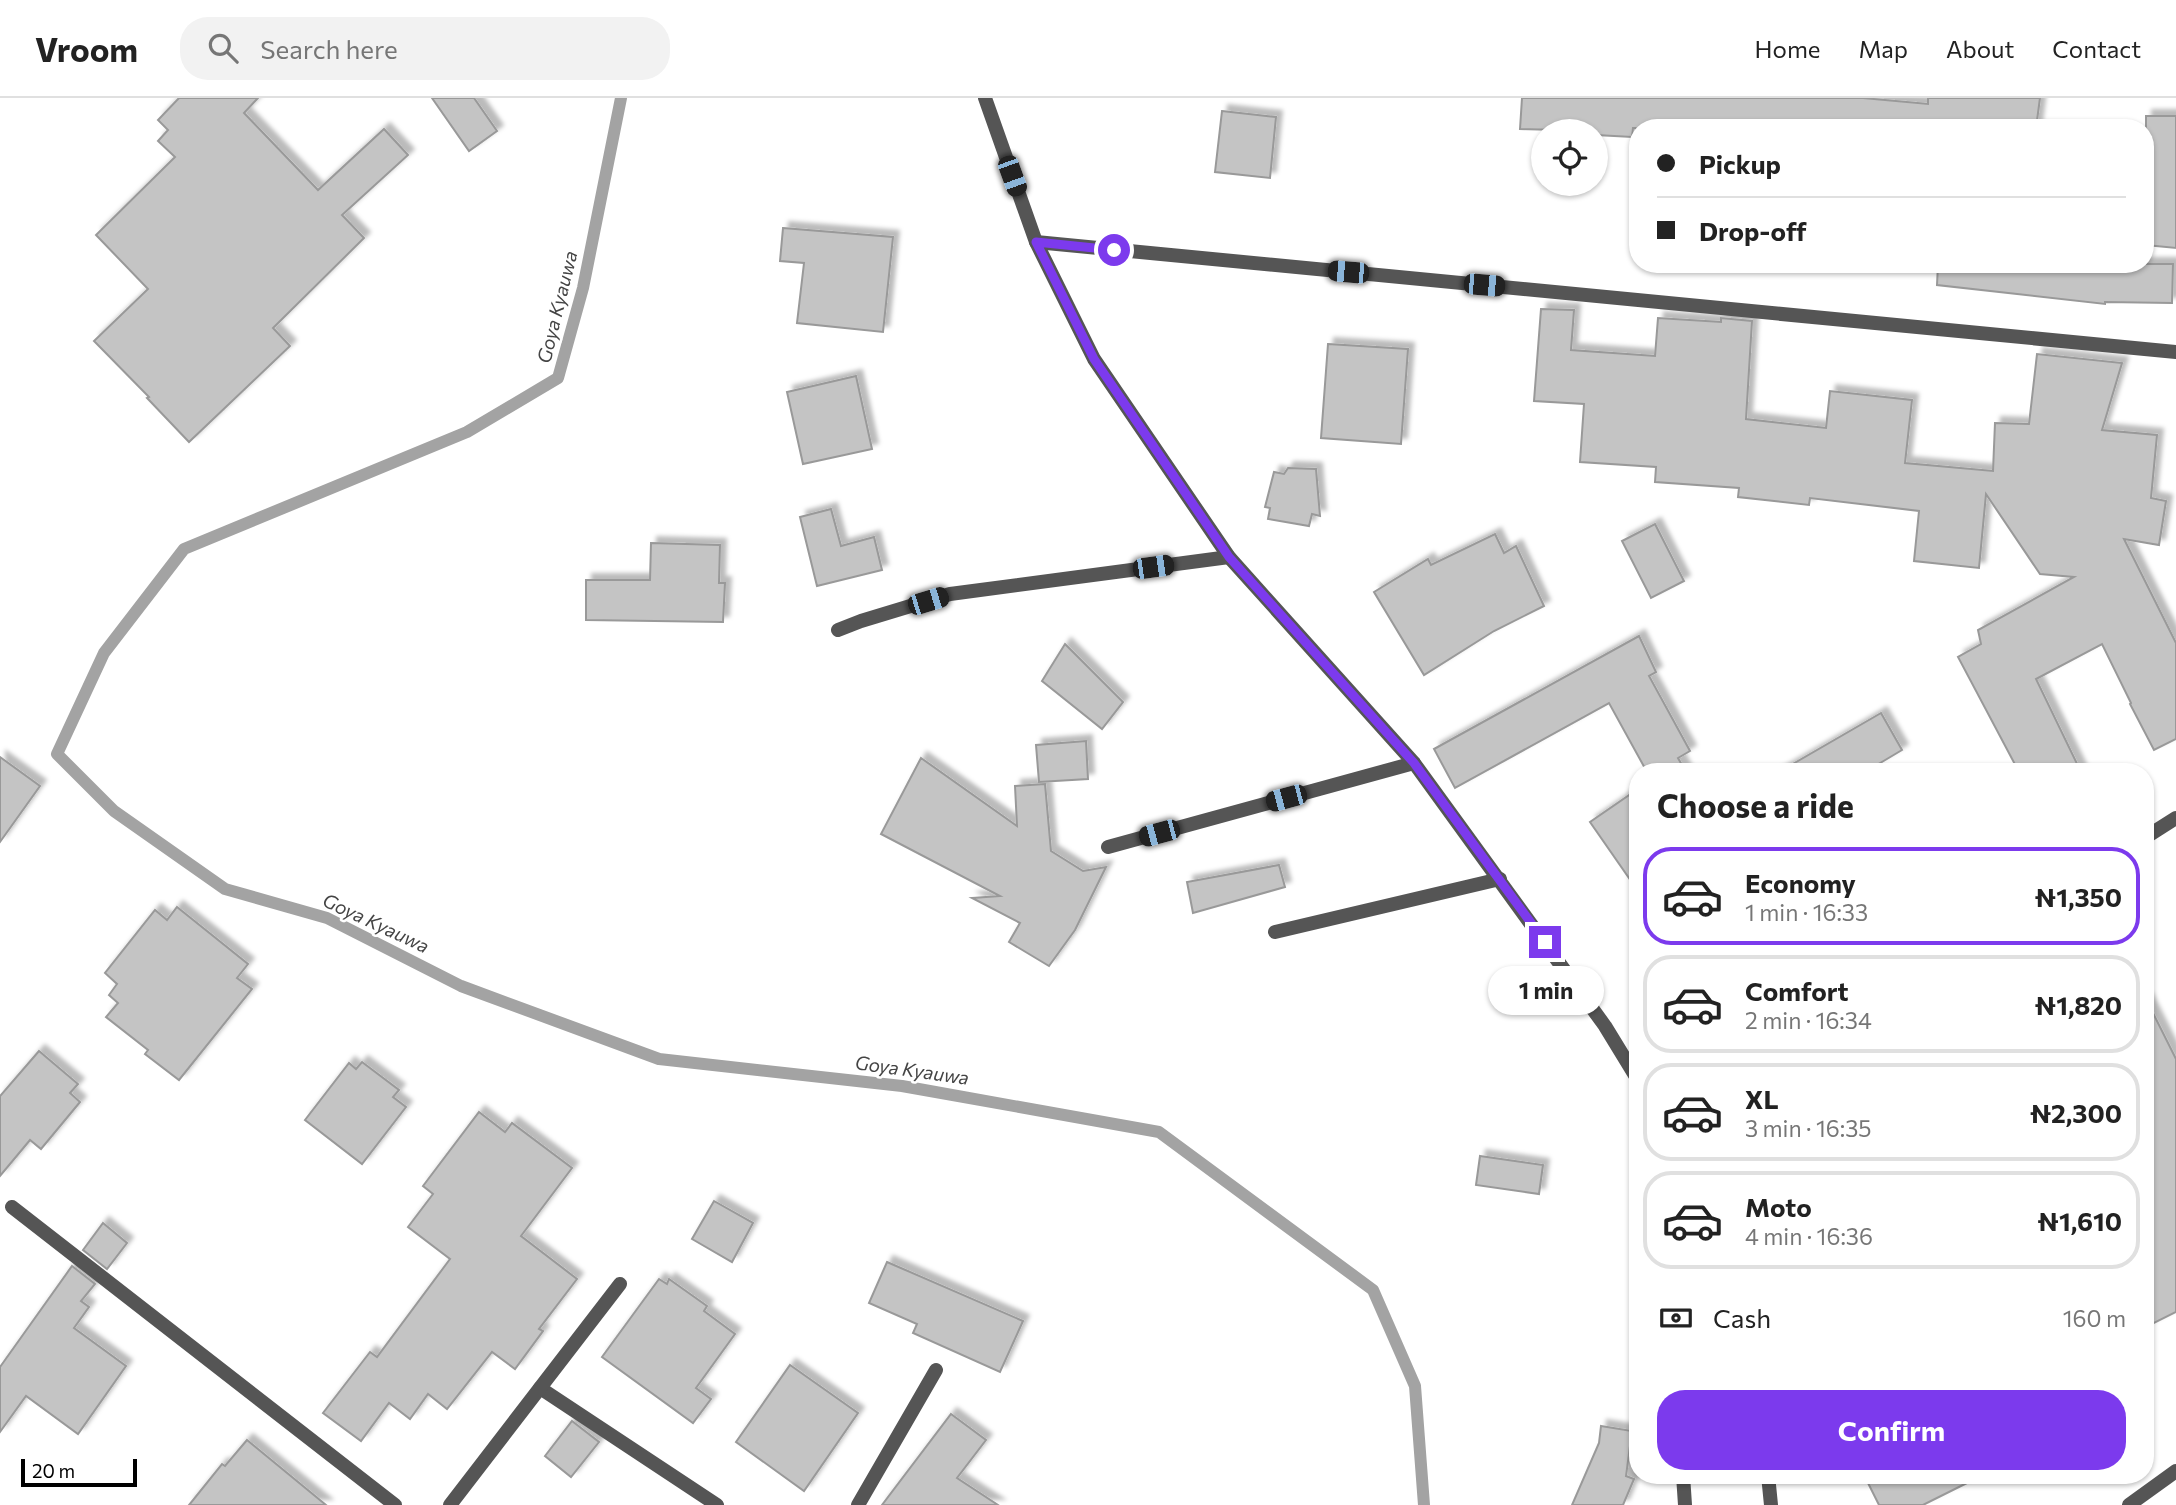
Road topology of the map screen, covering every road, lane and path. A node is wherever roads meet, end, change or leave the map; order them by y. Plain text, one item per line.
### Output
1 (985, 98) edge
2 (1036, 242) junction
3 (2176, 352) edge
4 (1229, 557) junction
5 (838, 630) dead end
6 (1414, 763) junction
7 (2176, 818) edge
8 (2154, 832) edge
9 (1108, 847) dead end
10 (1500, 879) junction
11 (1276, 932) dead end
12 (1629, 1065) edge
13 (12, 1207) dead end
14 (620, 1284) dead end
15 (936, 1370) dead end
16 (540, 1388) junction
17 (2176, 1471) edge
18 (1684, 1484) edge
19 (1769, 1484) edge
20 (395, 1505) edge
21 (450, 1505) edge
22 (717, 1505) edge
23 (858, 1505) edge
24 (1685, 1505) edge
25 (1771, 1505) edge
26 (2129, 1505) edge

1 - 2 street
2 - 3 street
2 - 4 street
4 - 5 street
4 - 6 street
6 - 9 street
6 - 10 street
7 - 8 street
10 - 11 street
10 - 12 street
13 - 20 street
14 - 16 street
15 - 23 street
16 - 21 street
16 - 22 street
17 - 26 street
18 - 24 street
19 - 25 street

